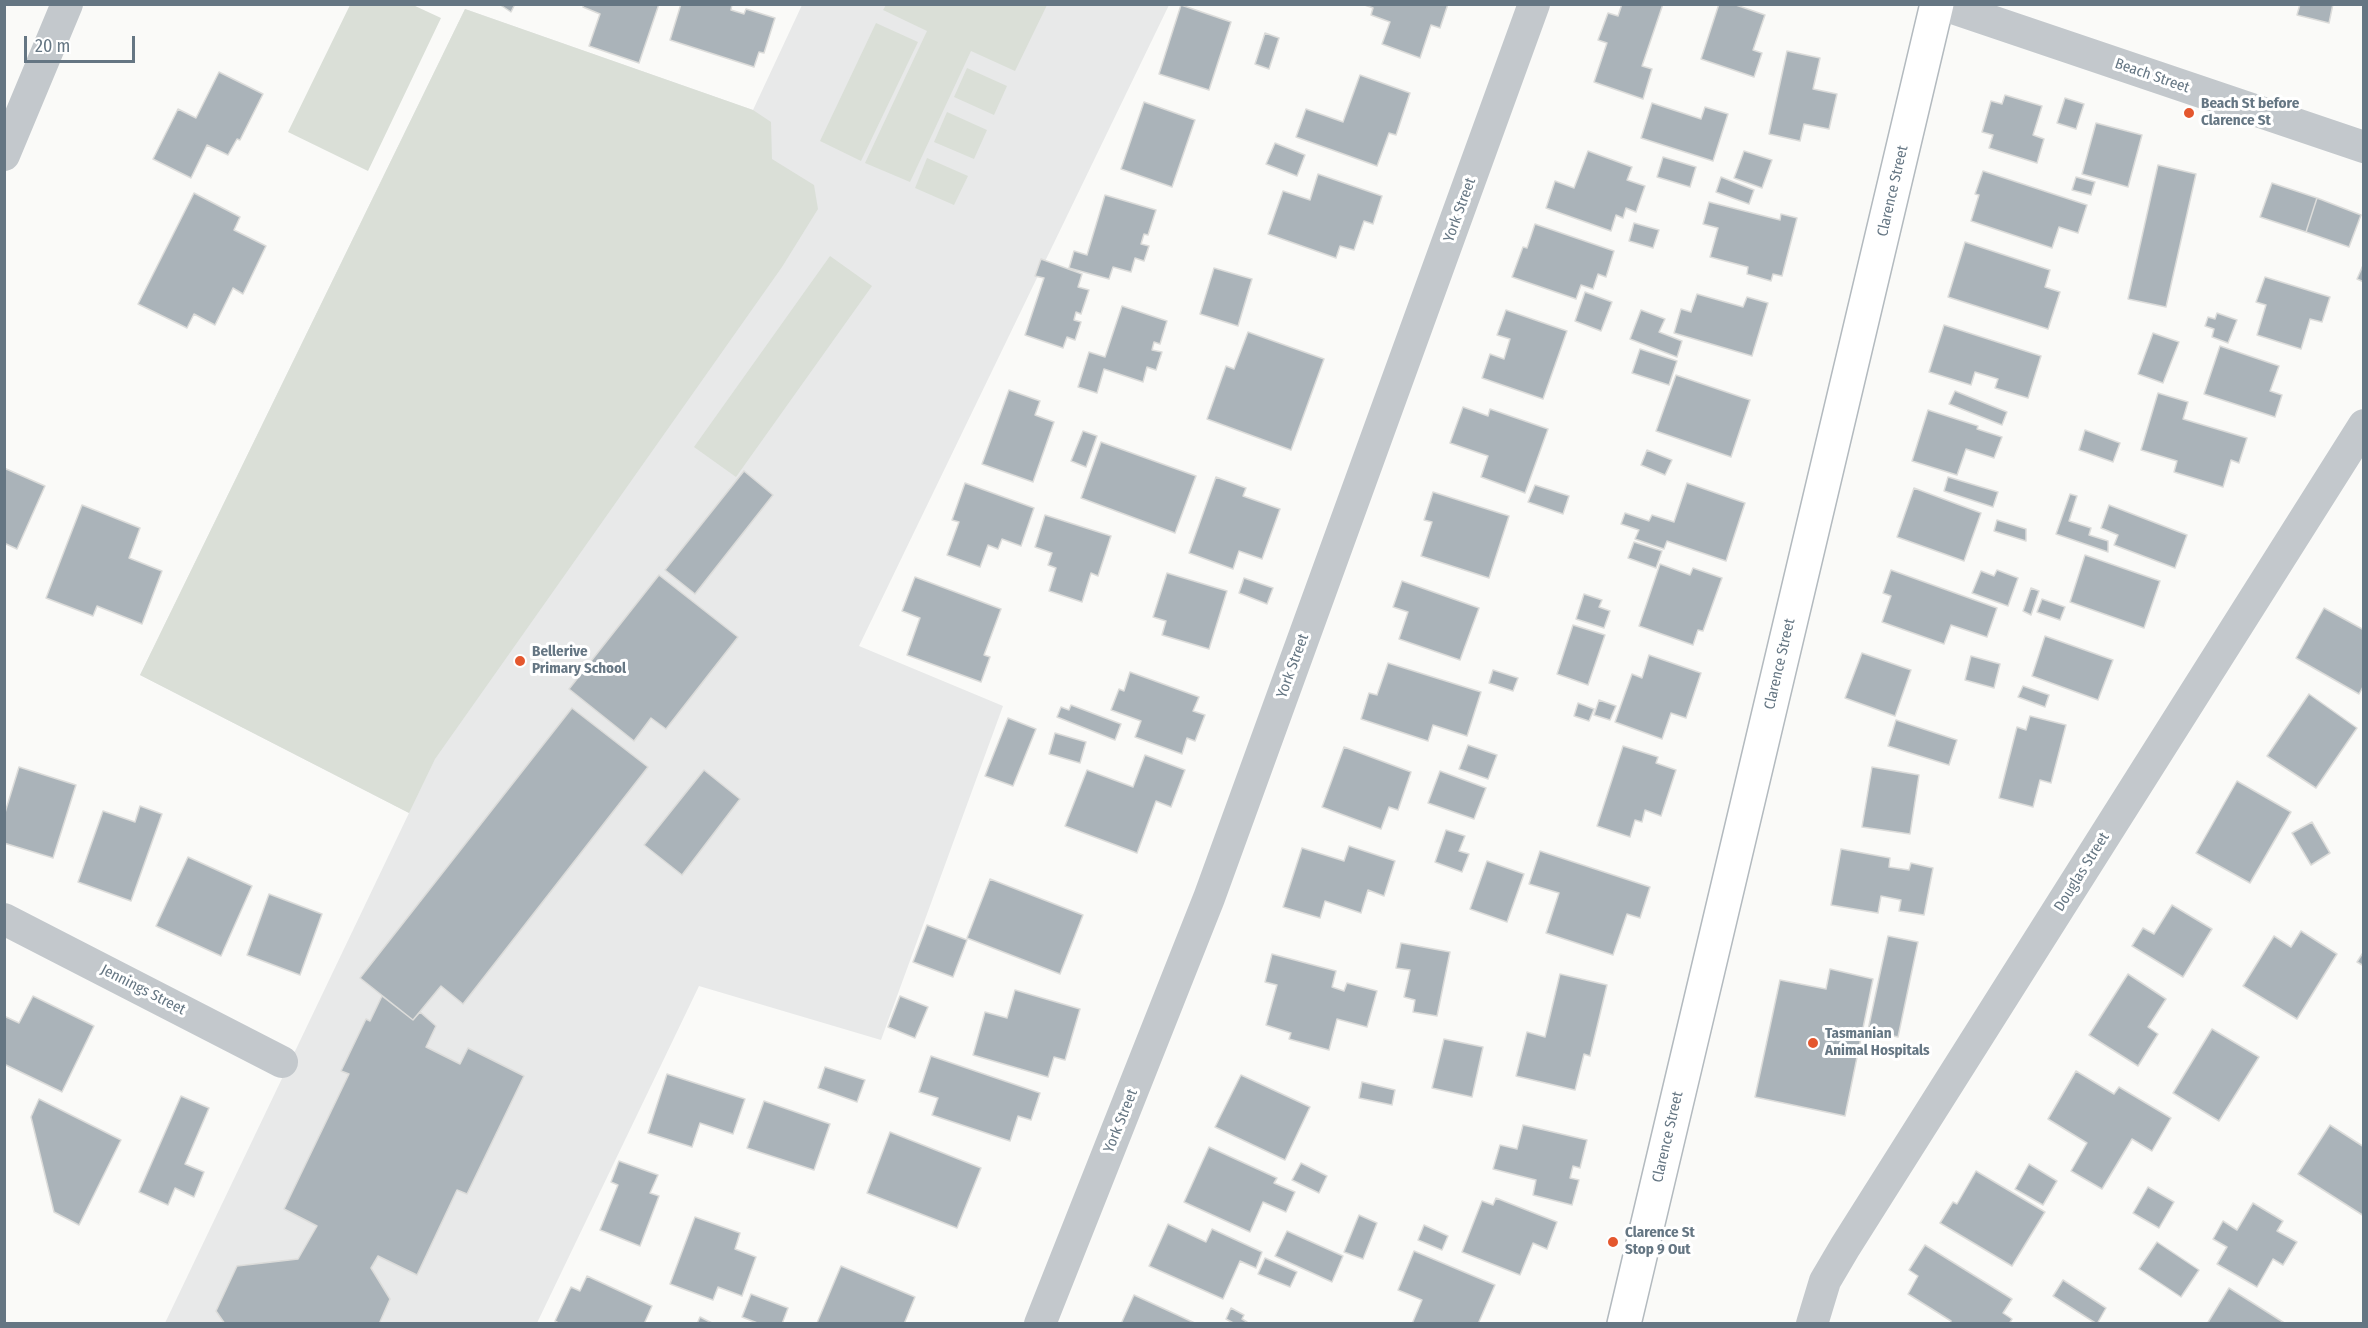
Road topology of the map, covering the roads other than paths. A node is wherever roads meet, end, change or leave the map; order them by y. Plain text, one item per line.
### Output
1 (67, 4) edge
2 (1534, 4) edge
3 (1939, 4) edge
4 (2364, 147) edge
5 (4, 155) edge
6 (2364, 425) edge
7 (4, 919) edge
8 (282, 1062) dead end
9 (1040, 1323) edge
10 (1624, 1323) edge
11 (1812, 1323) edge

1 - 5 street
2 - 9 street, York Street
3 - 4 street, Beach Street
3 - 10 main road, Clarence Street
6 - 11 street, Douglas Street
7 - 8 street, Jennings Street

